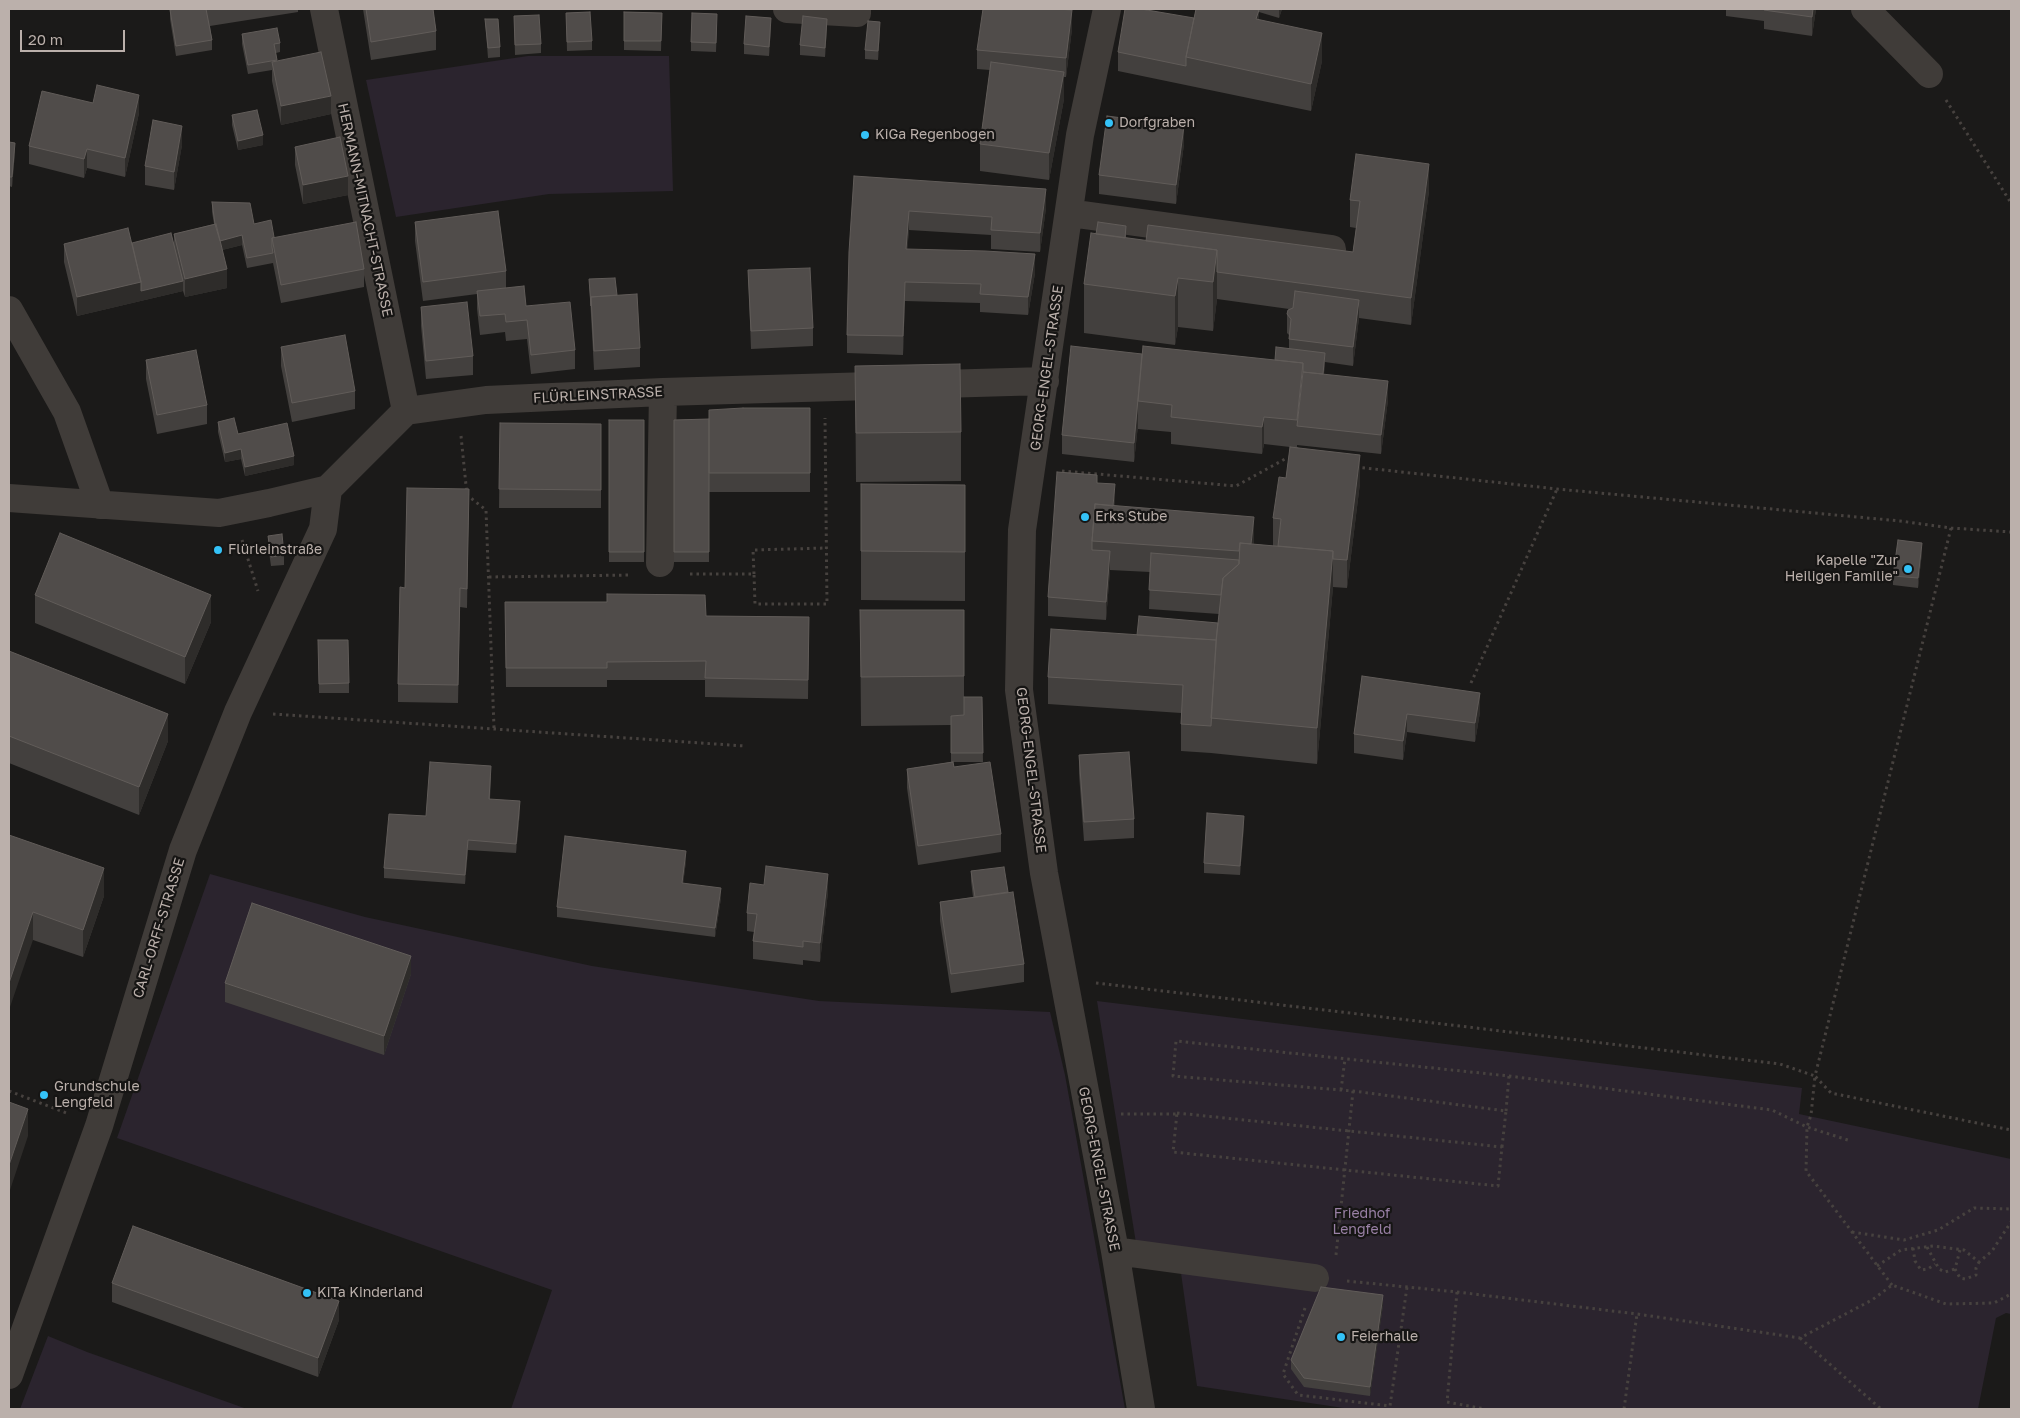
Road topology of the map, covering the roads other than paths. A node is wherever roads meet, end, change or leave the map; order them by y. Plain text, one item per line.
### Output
1 (324, 9) edge
2 (787, 9) edge
3 (857, 9) edge
4 (1107, 9) edge
5 (1865, 9) edge
6 (1929, 74) road end
7 (1070, 213) junction
8 (1332, 249) edge
9 (9, 310) edge
10 (1045, 382) junction
11 (662, 392) junction
12 (406, 411) junction
13 (328, 490) junction
14 (9, 498) edge
15 (100, 505) junction
16 (650, 569) road end
17 (1115, 1251) junction
18 (1324, 1279) road end
19 (9, 1375) edge
20 (1141, 1409) edge

1 - 12 street, HERMANN-MITNACHT-STRASSE
2 - 3 street
4 - 7 street, GEORG-ENGEL-STRASSE
5 - 6 street
7 - 8 street
7 - 10 street, GEORG-ENGEL-STRASSE
9 - 15 street
10 - 11 street, FLÜRLEINSTRASSE
10 - 17 street, GEORG-ENGEL-STRASSE
11 - 12 street, FLÜRLEINSTRASSE
11 - 16 street
12 - 13 street
13 - 15 street
13 - 19 street, CARL-ORFF-STRASSE
14 - 15 street
17 - 18 street
17 - 20 street, GEORG-ENGEL-STRASSE

